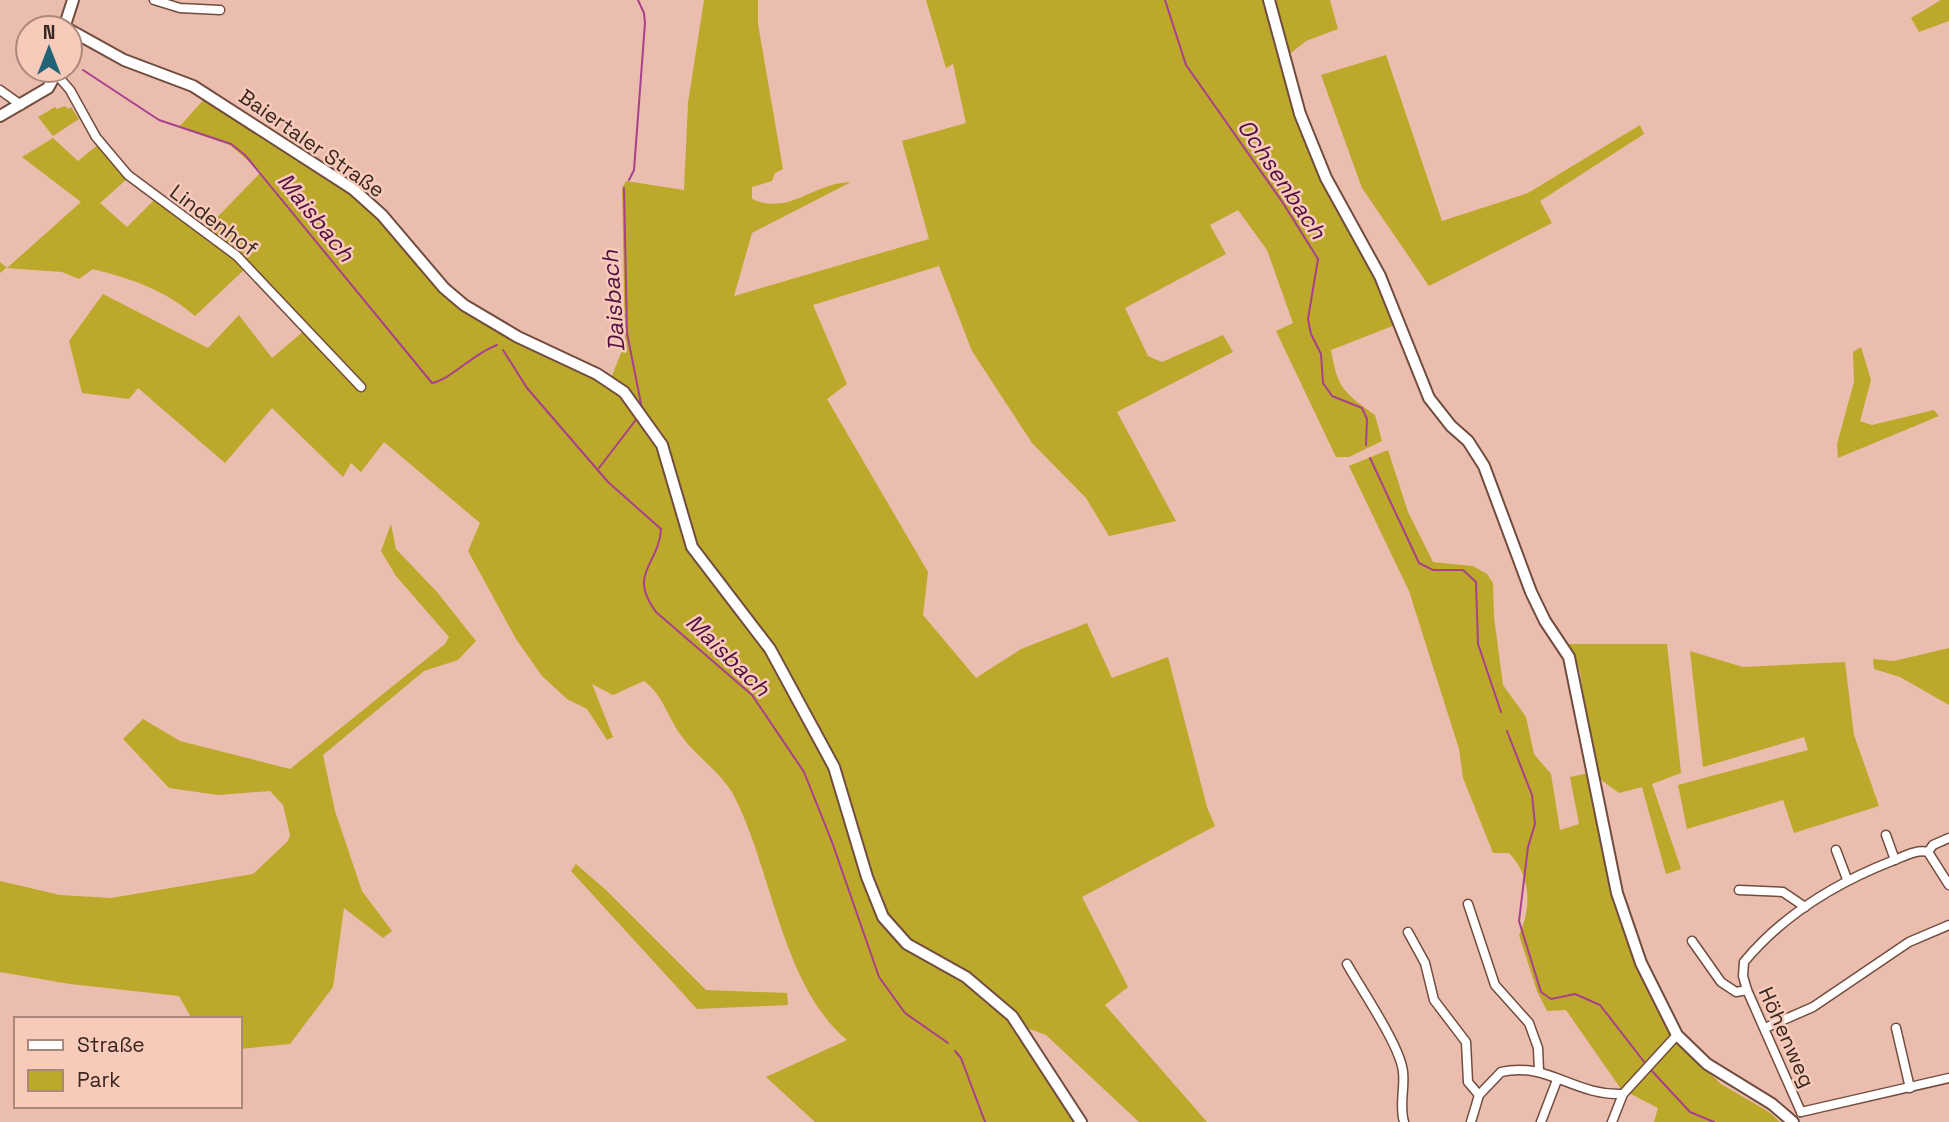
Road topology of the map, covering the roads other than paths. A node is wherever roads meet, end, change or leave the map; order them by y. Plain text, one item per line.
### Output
1 (153, 0) edge
2 (1269, 0) edge
3 (220, 10) dead end
4 (84, 38) edge
5 (50, 84) edge
6 (66, 84) edge
7 (0, 90) edge
8 (21, 105) junction
9 (0, 116) edge
10 (361, 387) dead end
11 (1886, 835) dead end
12 (1949, 838) edge
13 (1836, 850) dead end
14 (1928, 852) junction
15 (1895, 860) junction
16 (1847, 879) junction
17 (1949, 885) edge
18 (1739, 890) dead end
19 (1468, 904) dead end
20 (1805, 906) junction
21 (1949, 925) edge
22 (1408, 932) dead end
23 (1692, 941) dead end
24 (1347, 964) dead end
25 (1747, 990) junction
26 (1765, 1028) junction
27 (1896, 1028) dead end
28 (1677, 1035) junction
29 (1539, 1071) junction
30 (1949, 1078) edge
31 (1558, 1080) junction
32 (1910, 1088) junction
33 (1623, 1094) junction
34 (1479, 1095) junction
35 (1801, 1112) junction
36 (1081, 1122) edge
37 (1404, 1122) edge
38 (1471, 1122) edge
39 (1541, 1122) edge
40 (1612, 1122) edge
41 (1793, 1122) edge

1 - 3 street
2 - 28 street
4 - 36 street, Baiertaler Straße
5 - 8 street
6 - 10 street, Lindenhof
7 - 8 street
8 - 9 street
11 - 15 street
12 - 14 street
13 - 16 street
14 - 15 street, Höhenweg
14 - 17 street
15 - 16 street, Höhenweg
16 - 20 street, Höhenweg
18 - 20 street
19 - 29 street
20 - 25 street, Höhenweg
21 - 26 street
22 - 34 street
23 - 25 street
24 - 37 street
25 - 26 street, Höhenweg
26 - 35 street, Höhenweg
27 - 32 street
28 - 33 street
28 - 41 street
29 - 31 street
29 - 34 street
30 - 32 street
31 - 33 street
31 - 39 street
32 - 35 street
33 - 40 street
34 - 38 street
35 - 41 street, Höhenweg

